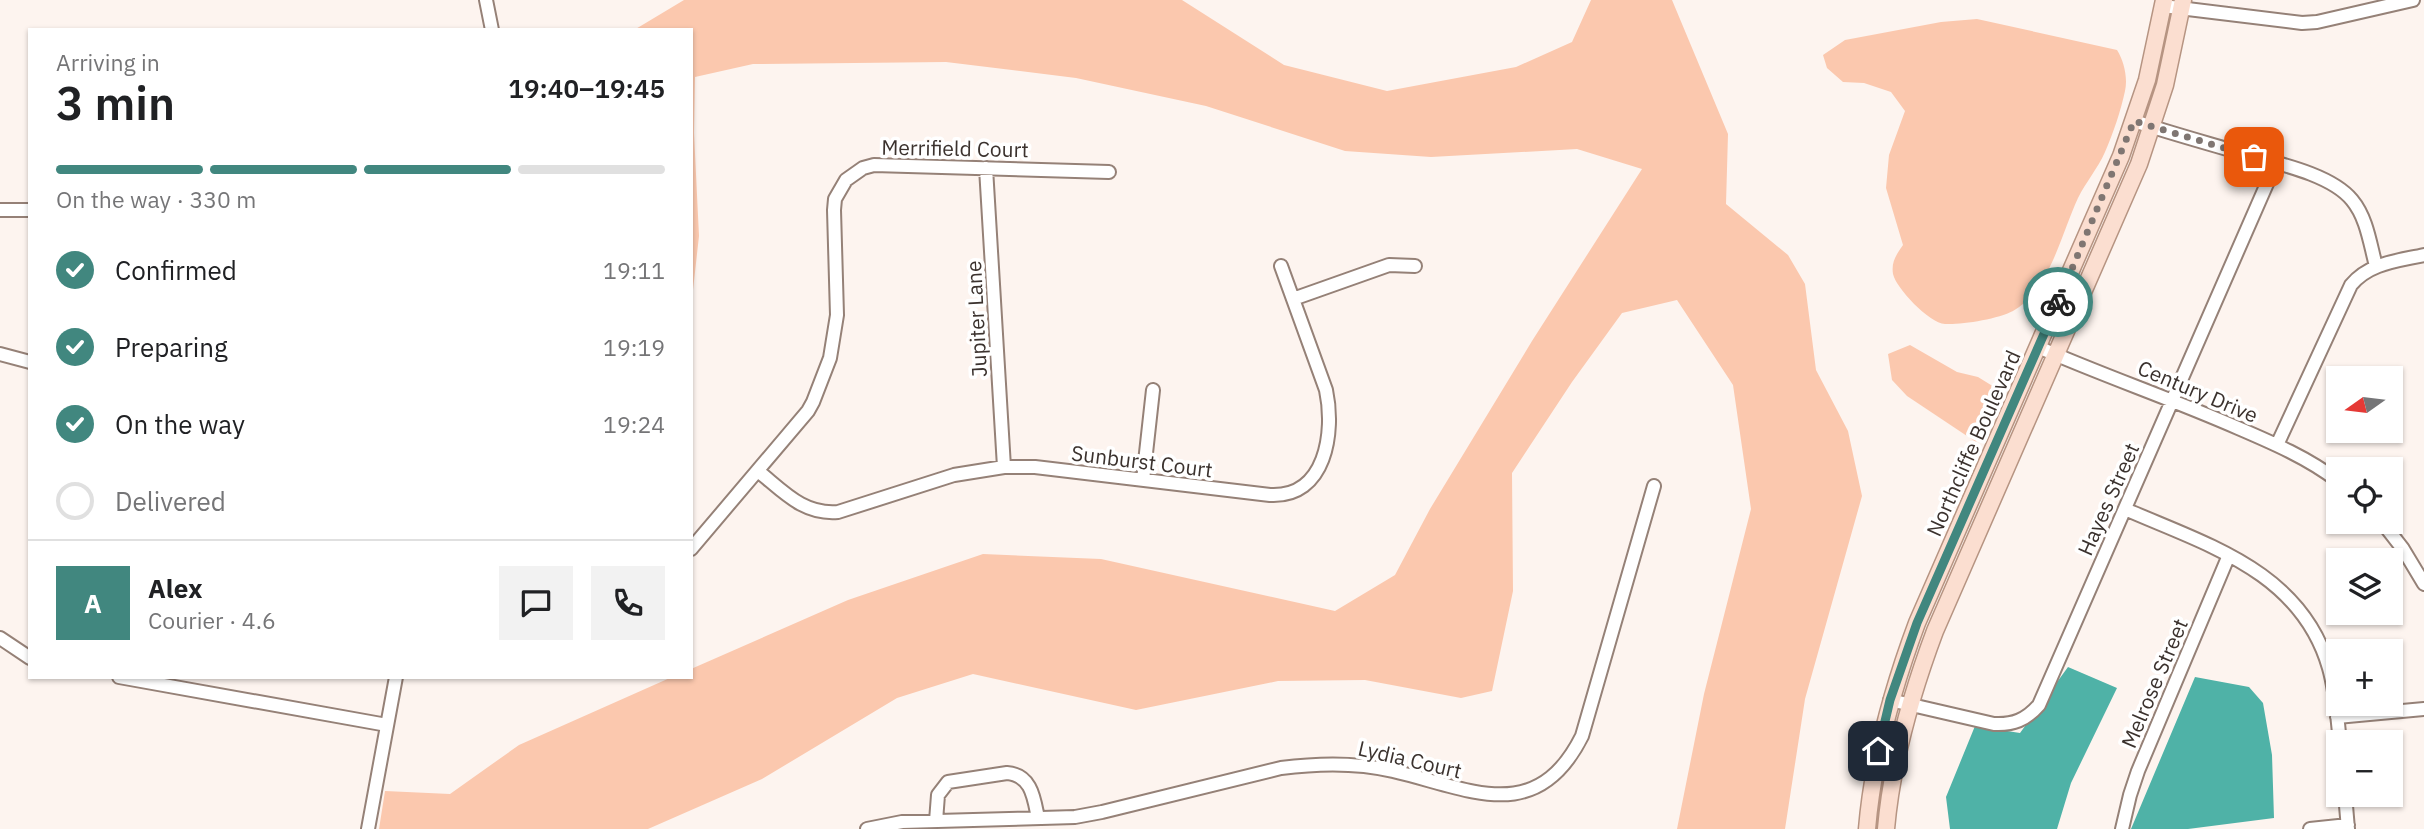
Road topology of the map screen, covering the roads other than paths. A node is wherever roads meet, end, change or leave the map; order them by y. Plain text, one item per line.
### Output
1 (485, 0) edge
2 (2413, 0) edge
3 (2163, 3) edge
4 (2182, 4) edge
5 (492, 28) edge
6 (2134, 121) junction
7 (2153, 127) junction
8 (2276, 163) junction
9 (986, 168) junction
10 (1109, 172) dead end
11 (28, 210) edge
12 (0, 211) edge
13 (2424, 255) edge
14 (1280, 266) dead end
15 (1415, 266) dead end
16 (2376, 266) junction
17 (1293, 299) junction
18 (2038, 347) junction
19 (0, 354) edge
20 (2056, 355) junction
21 (28, 361) edge
22 (1153, 390) dead end
23 (2173, 399) junction
24 (2277, 445) junction
25 (1004, 467) junction
26 (758, 471) junction
27 (2326, 473) edge
28 (1143, 480) junction
29 (1654, 486) dead end
30 (2125, 509) junction
31 (2391, 534) edge
32 (693, 547) edge
33 (2229, 555) junction
34 (2424, 584) edge
35 (0, 638) edge
36 (28, 657) edge
37 (142, 679) edge
38 (396, 679) edge
39 (1890, 700) junction
40 (1909, 705) junction
41 (2424, 709) edge
42 (2337, 717) junction
43 (387, 725) junction
44 (2339, 730) edge
45 (2346, 807) edge
46 (1038, 818) junction
47 (936, 821) junction
48 (2348, 827) edge
49 (368, 829) edge
50 (867, 829) edge
51 (1867, 829) edge
52 (1886, 829) edge
53 (2122, 829) edge
54 (2310, 829) edge

1 - 5 street
2 - 4 street
3 - 4 street
3 - 6 main road, Northcliffe Boulevard
4 - 7 main road, Northcliffe Boulevard
6 - 7 street
6 - 18 main road, Northcliffe Boulevard
7 - 8 street
7 - 20 main road, Northcliffe Boulevard
8 - 16 street
8 - 23 street, Hayes Street
9 - 10 street, Merrifield Court
9 - 25 street, Jupiter Lane
9 - 26 street, Merrifield Court
11 - 12 street
13 - 16 street
14 - 17 street, Sunburst Court
15 - 17 street
16 - 24 street
17 - 28 street, Sunburst Court
18 - 20 street, Century Drive
18 - 39 main road, Northcliffe Boulevard
19 - 21 street
20 - 23 street, Century Drive
20 - 40 main road, Northcliffe Boulevard
22 - 28 street
23 - 24 street, Century Drive
23 - 30 street, Hayes Street
24 - 27 street, Century Drive
25 - 26 street, Sunburst Court
25 - 28 street, Sunburst Court
26 - 32 street, Merrifield Court
29 - 46 street, Lydia Court
30 - 33 street
30 - 40 street, Hayes Street
31 - 34 street
33 - 42 street
33 - 53 street, Melrose Street
35 - 36 street
37 - 43 street
38 - 43 street
39 - 40 street, Hayes Street
39 - 51 main road, Northcliffe Boulevard
40 - 52 main road, Northcliffe Boulevard
41 - 42 street
42 - 44 street
43 - 49 street
45 - 48 street
46 - 47 street, Lydia Court
46 - 47 street
47 - 50 street, Lydia Court
48 - 54 street

